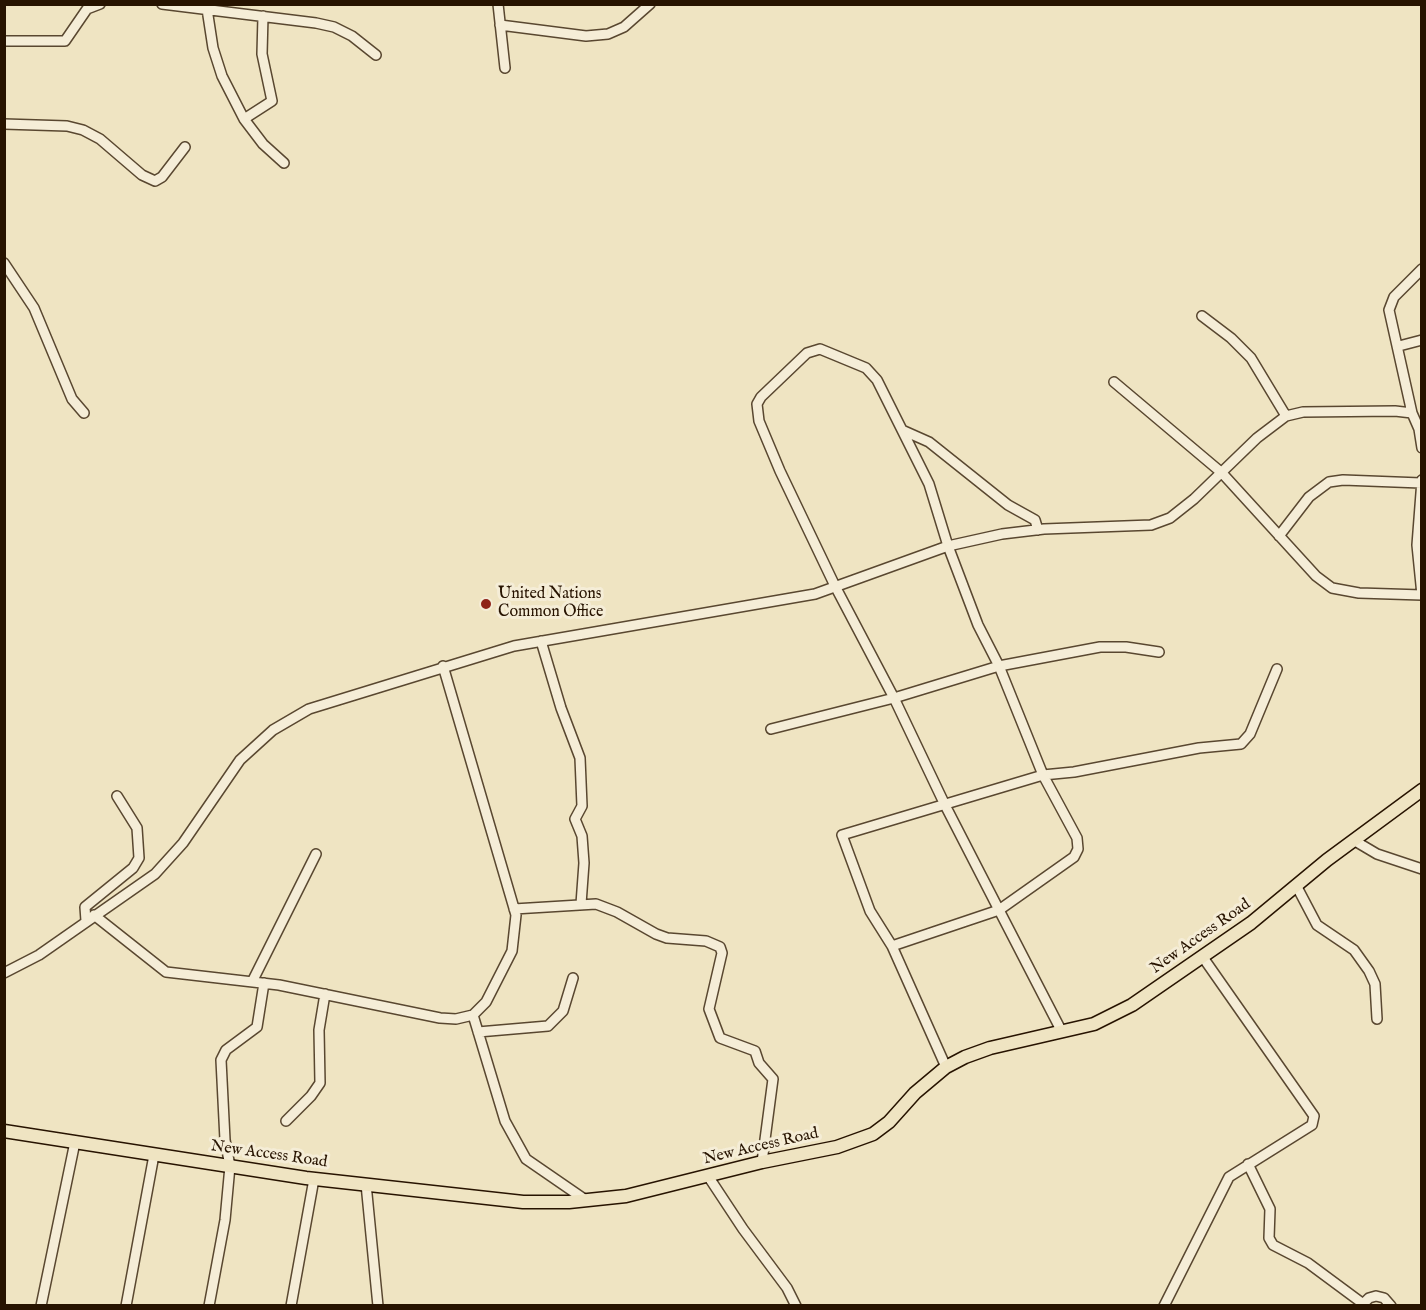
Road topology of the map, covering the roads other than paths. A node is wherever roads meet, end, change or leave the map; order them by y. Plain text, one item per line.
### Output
1 (100, 4) edge
2 (162, 4) edge
3 (498, 4) edge
4 (650, 4) edge
5 (207, 9) junction
6 (263, 16) junction
7 (500, 25) junction
8 (4, 41) edge
9 (376, 55) dead end
10 (504, 68) dead end
11 (244, 119) junction
12 (4, 124) edge
13 (185, 147) dead end
14 (284, 163) dead end
15 (4, 263) edge
16 (1422, 269) edge
17 (1202, 316) dead end
18 (1422, 339) edge
19 (1398, 346) junction
20 (1114, 382) dead end
21 (84, 413) dead end
22 (1412, 413) junction
23 (1286, 416) junction
24 (902, 430) junction
25 (1422, 448) edge
26 (1222, 473) junction
27 (1421, 482) edge
28 (1038, 530) junction
29 (1279, 536) junction
30 (948, 546) junction
31 (835, 586) junction
32 (541, 641) junction
33 (1159, 652) dead end
34 (443, 666) junction
35 (999, 666) junction
36 (1277, 669) dead end
37 (894, 698) junction
38 (771, 729) dead end
39 (1043, 775) junction
40 (1422, 790) edge
41 (117, 796) dead end
42 (945, 805) junction
43 (1355, 841) junction
44 (316, 854) dead end
45 (1422, 869) edge
46 (1297, 887) junction
47 (581, 904) junction
48 (514, 909) junction
49 (999, 910) junction
50 (90, 918) junction
51 (892, 946) junction
52 (1202, 956) junction
53 (4, 973) edge
54 (573, 978) dead end
55 (252, 982) junction
56 (264, 983) junction
57 (325, 994) junction
58 (472, 1015) junction
59 (1377, 1019) dead end
60 (478, 1032) junction
61 (1062, 1032) junction
62 (946, 1067) junction
63 (286, 1121) dead end
64 (4, 1131) edge
65 (75, 1142) junction
66 (154, 1155) junction
67 (762, 1162) junction
68 (1248, 1164) junction
69 (230, 1166) junction
70 (708, 1176) junction
71 (314, 1179) junction
72 (366, 1184) junction
73 (587, 1201) junction
74 (1362, 1304) edge
75 (41, 1305) edge
76 (126, 1305) edge
77 (209, 1305) edge
78 (291, 1305) edge
79 (378, 1305) edge
80 (796, 1305) edge
81 (1164, 1305) edge
82 (1391, 1305) edge

1 - 8 street
2 - 5 street
3 - 7 street
4 - 7 street
5 - 6 street
5 - 11 street
6 - 9 street
6 - 11 street
7 - 10 street
11 - 14 street
12 - 13 street
15 - 21 street
16 - 19 street
17 - 23 street
18 - 19 street
19 - 22 street
20 - 26 street
22 - 23 street
22 - 25 street
23 - 26 street
24 - 28 street
24 - 30 street
24 - 31 street
26 - 28 street
26 - 29 street
27 - 29 street
27 - 29 street
28 - 30 street
30 - 31 street
30 - 35 street
31 - 32 street
31 - 37 street
32 - 34 street
32 - 47 street
33 - 35 street
34 - 48 street
34 - 50 street
35 - 37 street
35 - 39 street
36 - 39 street
37 - 38 street
37 - 42 street
39 - 42 street
39 - 49 street
40 - 43 main road, New Access Road
41 - 50 street
42 - 49 street
42 - 51 street
43 - 45 street
43 - 46 main road, New Access Road
44 - 55 street
46 - 52 main road, New Access Road
46 - 59 street
47 - 48 street
47 - 67 street
48 - 58 street
49 - 51 street
49 - 61 street
50 - 53 street
50 - 55 street
51 - 62 street
52 - 61 main road, New Access Road
52 - 68 street
54 - 60 street
55 - 56 street
56 - 57 street
56 - 69 street
57 - 58 street
57 - 63 street
58 - 60 street
60 - 73 street
61 - 62 main road, New Access Road
62 - 67 main road, New Access Road
64 - 65 main road, New Access Road
65 - 66 main road, New Access Road
65 - 75 street
66 - 69 main road, New Access Road
66 - 76 street
67 - 70 main road, New Access Road
68 - 74 street
68 - 81 street
69 - 71 main road, New Access Road
69 - 77 street
70 - 73 main road, New Access Road
70 - 80 street
71 - 72 main road, New Access Road
71 - 78 street
72 - 73 main road, New Access Road
72 - 79 street
74 - 82 street

